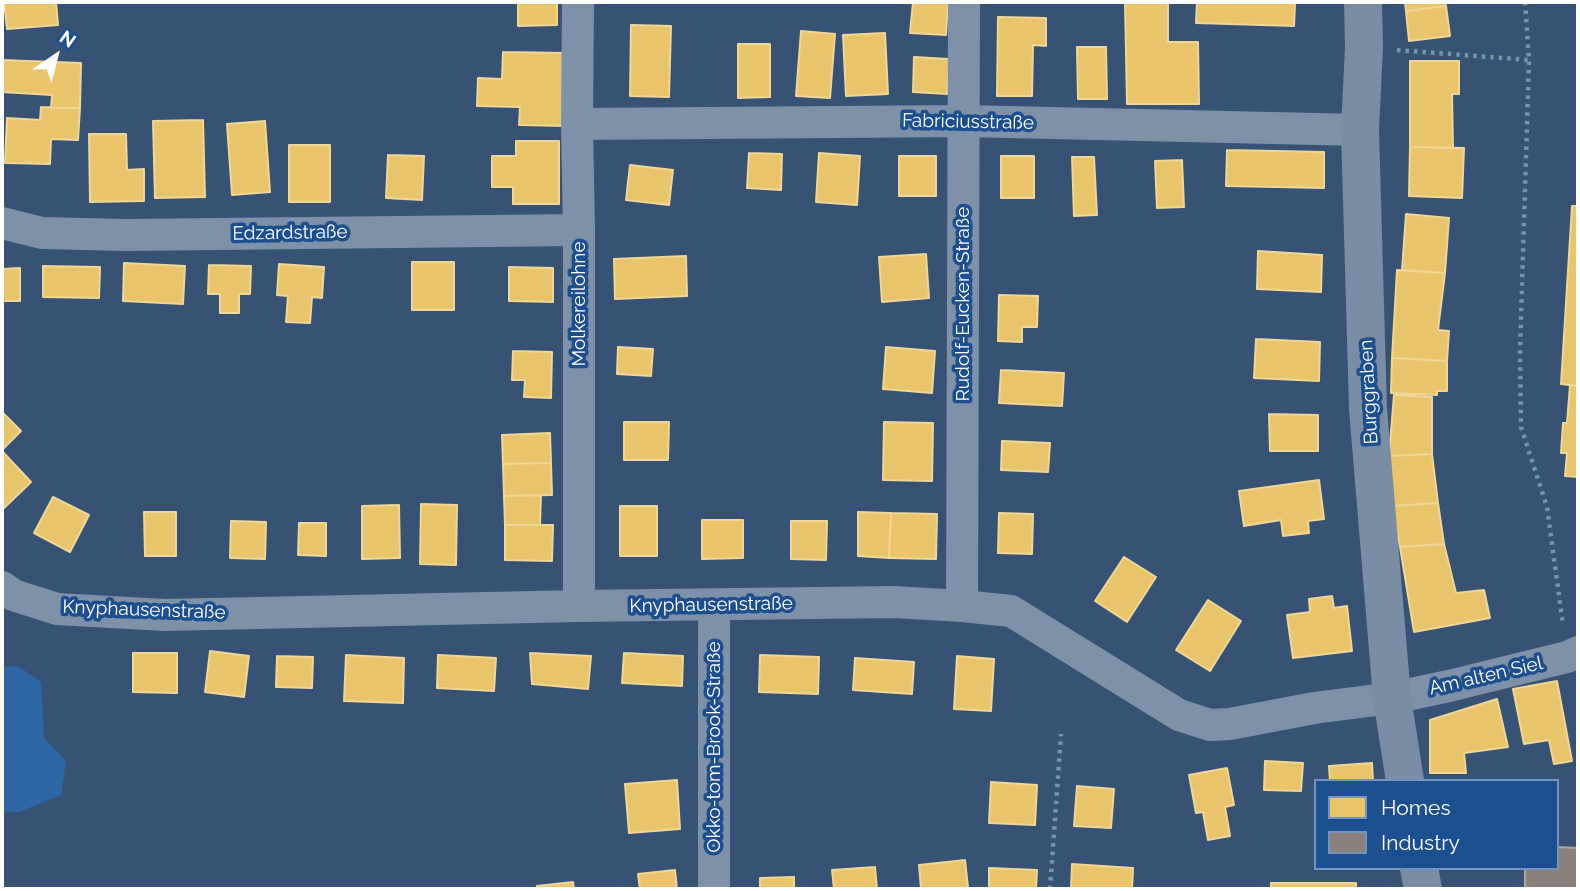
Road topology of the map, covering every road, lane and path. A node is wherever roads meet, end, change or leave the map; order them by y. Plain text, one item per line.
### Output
1 (578, 2) edge
2 (964, 2) edge
3 (1363, 2) edge
4 (1525, 2) edge
5 (1364, 47) junction
6 (1529, 60) junction
7 (964, 121) junction
8 (577, 124) junction
9 (1360, 130) junction
10 (2, 223) edge
11 (579, 230) junction
12 (6, 596) edge
13 (714, 605) junction
14 (579, 606) junction
15 (962, 606) junction
16 (1573, 654) edge
17 (1392, 698) junction
18 (1061, 734) dead end
19 (1405, 779) edge
20 (1419, 870) edge
21 (714, 889) edge
22 (1050, 889) edge
23 (1423, 889) edge

1 - 8 street, Molkereilohne
2 - 7 street, Rudolf-Eucken-Straße
3 - 5 main road, Burggraben
4 - 6 path
5 - 6 path
5 - 9 main road, Burggraben
6 - 16 path
7 - 8 street, Fabriciusstraße
7 - 9 street, Fabriciusstraße
7 - 15 street, Rudolf-Eucken-Straße
8 - 11 street, Molkereilohne
9 - 17 main road, Burggraben
10 - 11 street, Edzardstraße
11 - 14 street, Molkereilohne
12 - 14 street, Knyphausenstraße
13 - 14 street, Knyphausenstraße
13 - 15 street, Knyphausenstraße
13 - 21 street, Okko-tom-Brook-Straße
15 - 17 street, Knyphausenstraße
16 - 17 street, Am alten Siel
17 - 19 main road, Burggraben
18 - 22 path
20 - 23 main road

